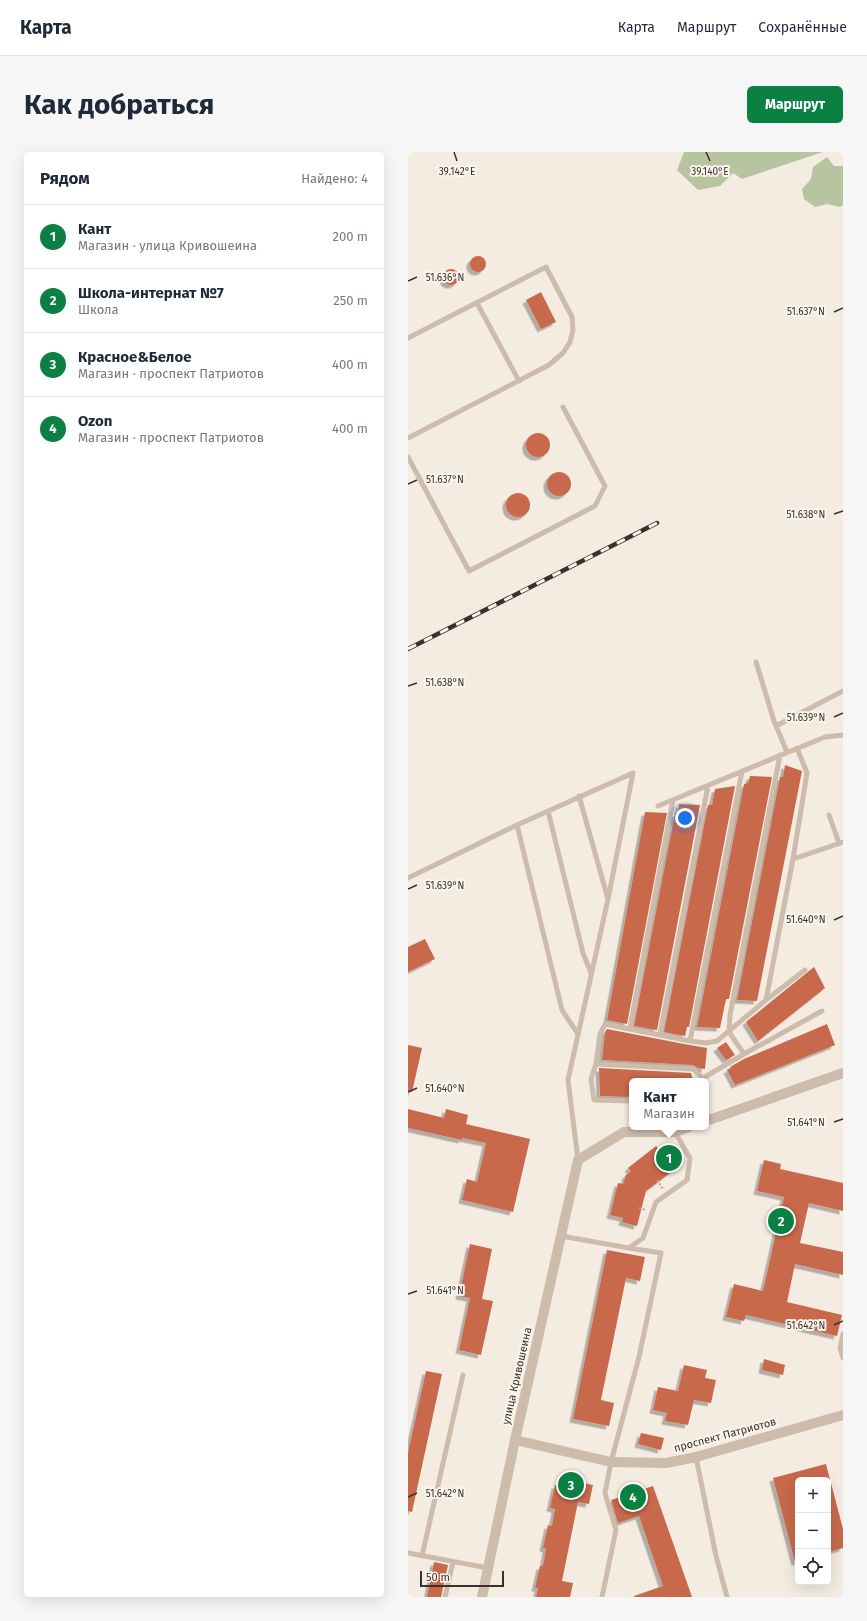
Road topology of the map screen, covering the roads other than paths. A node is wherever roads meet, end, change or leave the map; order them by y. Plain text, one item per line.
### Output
1 (477, 303) junction
2 (408, 338) edge
3 (519, 381) junction
4 (562, 407) dead end
5 (408, 438) edge
6 (408, 457) edge
7 (756, 662) dead end
8 (843, 691) edge
9 (776, 726) junction
10 (843, 736) edge
11 (797, 748) junction
12 (787, 752) junction
13 (780, 755) junction
14 (742, 771) junction
15 (708, 786) junction
16 (579, 796) junction
17 (673, 800) junction
18 (658, 806) dead end
19 (548, 810) junction
20 (829, 815) dead end
21 (517, 825) junction
22 (841, 843) edge
23 (794, 859) junction
24 (408, 878) edge
25 (608, 899) junction
26 (805, 970) dead end
27 (591, 974) junction
28 (766, 1000) junction
29 (822, 1011) dead end
30 (630, 1028) junction
31 (729, 1032) junction
32 (578, 1034) junction
33 (660, 1034) junction
34 (690, 1041) junction
35 (744, 1054) junction
36 (596, 1064) junction
37 (843, 1073) edge
38 (699, 1078) edge
39 (702, 1078) edge
40 (629, 1100) edge
41 (709, 1120) edge
42 (629, 1128) edge
43 (681, 1130) edge
44 (624, 1132) junction
45 (675, 1132) junction
46 (578, 1160) junction
47 (560, 1236) junction
48 (629, 1248) junction
49 (843, 1334) edge
50 (843, 1358) edge
51 (463, 1375) dead end
52 (843, 1415) edge
53 (515, 1440) junction
54 (696, 1457) junction
55 (611, 1462) junction
56 (408, 1553) edge
57 (422, 1556) junction
58 (453, 1562) junction
59 (488, 1568) junction
60 (445, 1597) edge
61 (482, 1597) edge
62 (602, 1597) edge
63 (727, 1597) edge

1 - 2 lane
1 - 3 lane
1 - 3 lane
3 - 5 lane
4 - 6 lane
7 - 9 lane
8 - 9 lane
9 - 12 lane
10 - 11 lane
11 - 12 lane
11 - 23 lane
12 - 13 lane
13 - 14 lane
13 - 31 lane
14 - 15 lane
14 - 34 lane
15 - 17 lane
15 - 33 lane
16 - 19 lane
16 - 25 lane
16 - 25 lane
17 - 18 lane
17 - 30 lane
19 - 21 lane
19 - 27 lane
20 - 22 lane
21 - 24 lane
21 - 32 lane
22 - 23 lane
23 - 28 lane
25 - 27 lane
26 - 28 lane
27 - 32 lane
28 - 31 lane
29 - 35 lane
30 - 33 lane
30 - 36 lane
31 - 34 lane
31 - 35 lane
32 - 46 lane
33 - 34 lane
35 - 39 lane
36 - 38 lane
36 - 40 lane
37 - 41 street
42 - 44 lane
43 - 45 street
44 - 45 street
44 - 46 street
45 - 48 lane
46 - 47 street, улица Кривошеина
47 - 48 lane
47 - 53 street, улица Кривошеина
48 - 55 lane
49 - 50 lane
51 - 57 lane
52 - 54 street, проспект Патриотов
53 - 55 street, проспект Патриотов
53 - 59 street, улица Кривошеина
54 - 55 street, проспект Патриотов
54 - 63 lane
55 - 62 lane
56 - 57 lane
57 - 58 lane
58 - 59 lane
58 - 60 lane
59 - 61 street, улица Кривошеина

